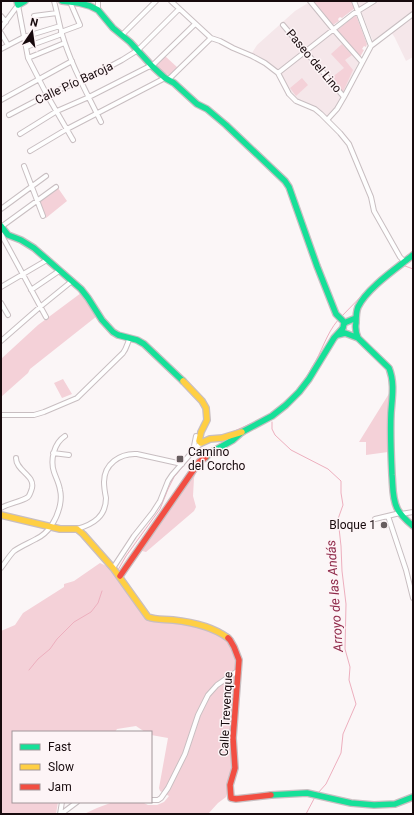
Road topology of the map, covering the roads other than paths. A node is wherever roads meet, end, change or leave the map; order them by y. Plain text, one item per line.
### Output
1 (25, 1) edge
2 (54, 1) edge
3 (62, 1) edge
4 (98, 1) edge
5 (156, 1) edge
6 (171, 1) edge
7 (310, 1) edge
8 (354, 1) edge
9 (374, 1) edge
10 (70, 2) junction
11 (79, 2) edge
12 (17, 3) edge
13 (179, 8) junction
14 (98, 10) junction
15 (357, 11) junction
16 (57, 13) junction
17 (413, 14) edge
18 (1, 16) edge
19 (34, 16) dead end
20 (6, 22) junction
21 (195, 24) junction
22 (283, 25) dead end
23 (60, 26) junction
24 (1, 28) edge
25 (333, 29) junction
26 (1, 32) edge
27 (62, 33) junction
28 (122, 35) junction
29 (24, 37) junction
30 (211, 38) junction
31 (62, 44) dead end
32 (8, 45) junction
33 (26, 46) junction
34 (371, 46) junction
35 (1, 49) edge
36 (138, 50) junction
37 (306, 51) junction
38 (28, 58) junction
39 (72, 61) junction
40 (362, 62) junction
41 (152, 66) junction
42 (278, 73) junction
43 (167, 78) junction
44 (39, 80) junction
45 (81, 80) junction
46 (47, 95) junction
47 (89, 97) junction
48 (344, 97) junction
49 (1, 99) edge
50 (56, 112) junction
51 (97, 114) junction
52 (9, 115) dead end
53 (327, 120) junction
54 (101, 122) dead end
55 (67, 129) junction
56 (20, 134) dead end
57 (73, 140) dead end
58 (30, 151) dead end
59 (24, 166) dead end
60 (46, 176) dead end
61 (32, 186) junction
62 (56, 187) dead end
63 (37, 200) junction
64 (1, 209) edge
65 (43, 216) dead end
66 (1, 226) edge
67 (1, 234) edge
68 (413, 255) edge
69 (47, 260) junction
70 (405, 262) junction
71 (59, 270) junction
72 (22, 274) junction
73 (72, 282) junction
74 (1, 287) edge
75 (31, 290) junction
76 (1, 303) edge
77 (40, 307) junction
78 (8, 315) dead end
79 (46, 317) dead end
80 (349, 328) junction
81 (130, 338) junction
82 (1, 340) edge
83 (1, 415) edge
84 (242, 432) junction
85 (64, 436) dead end
86 (200, 440) junction
87 (224, 440) junction
88 (193, 451) junction
89 (53, 453) junction
90 (69, 455) dead end
91 (16, 458) dead end
92 (182, 464) junction
93 (1, 508) edge
94 (413, 512) edge
95 (401, 514) junction
96 (1, 515) edge
97 (388, 516) junction
98 (375, 519) dead end
99 (413, 526) edge
100 (50, 527) junction
101 (77, 529) junction
102 (1, 568) edge
103 (113, 568) junction
104 (120, 576) junction
105 (413, 598) edge
106 (239, 670) junction
107 (413, 797) edge
108 (152, 800) edge
109 (62, 803) edge
110 (76, 803) edge
111 (60, 814) edge

1 - 12 street
2 - 16 street
3 - 10 street
4 - 14 street
5 - 28 street
6 - 13 street
7 - 25 street
8 - 15 street
9 - 15 street
10 - 11 street
10 - 27 street
11 - 14 street
12 - 20 street
12 - 29 street
13 - 21 street
13 - 36 street, Calle Pío Baroja
14 - 28 street
15 - 25 street
15 - 34 street
16 - 19 street
16 - 23 street
17 - 34 street
18 - 20 street
20 - 24 street
21 - 30 street
21 - 41 street
22 - 37 street, Paseo del Lino
23 - 27 street
23 - 29 street
25 - 37 street
25 - 40 street
26 - 32 street
27 - 33 street
27 - 39 street
28 - 36 street
29 - 32 street
29 - 33 street
30 - 42 street
30 - 43 street
31 - 38 street
32 - 35 street
33 - 38 street
34 - 40 street
36 - 41 street
36 - 45 street, Calle Pío Baroja
37 - 42 street
37 - 48 street, Paseo del Lino
38 - 44 street
39 - 44 street
39 - 45 street
40 - 48 street
41 - 43 street
41 - 47 street
42 - 53 street
43 - 51 street
43 - 80 street
44 - 46 street
44 - 49 street
45 - 46 street, Calle Pío Baroja
45 - 47 street
46 - 50 street
46 - 52 street, Calle Pío Baroja
47 - 50 street
47 - 51 street
48 - 53 street
50 - 55 street
50 - 56 street
51 - 54 street
51 - 55 street
53 - 70 street
55 - 57 street
55 - 58 street
59 - 61 street
60 - 61 street
61 - 63 street
61 - 64 street
62 - 63 street
63 - 65 street
63 - 66 street
66 - 69 street
67 - 72 street
68 - 70 street
69 - 71 street
69 - 72 street
70 - 80 street
71 - 73 street
71 - 75 street
72 - 74 street
72 - 75 street
73 - 77 street
73 - 81 street
75 - 77 street
76 - 78 street
77 - 79 street
77 - 82 street
80 - 84 street
80 - 95 street
81 - 83 street
81 - 86 street
84 - 87 street
84 - 87 street
85 - 89 street
86 - 87 street
86 - 88 street
86 - 88 street
87 - 104 street
88 - 92 street
89 - 90 street
89 - 100 street
91 - 93 street
92 - 101 street
92 - 103 street
94 - 95 street
95 - 97 street
95 - 99 street
96 - 100 street
97 - 98 street
97 - 105 street
100 - 101 street
100 - 102 street
101 - 103 street, Calle Trevenque
103 - 104 street, Calle Trevenque
104 - 106 street, Calle Trevenque
106 - 107 street, Calle Trevenque
106 - 108 street
109 - 111 street
110 - 111 street

